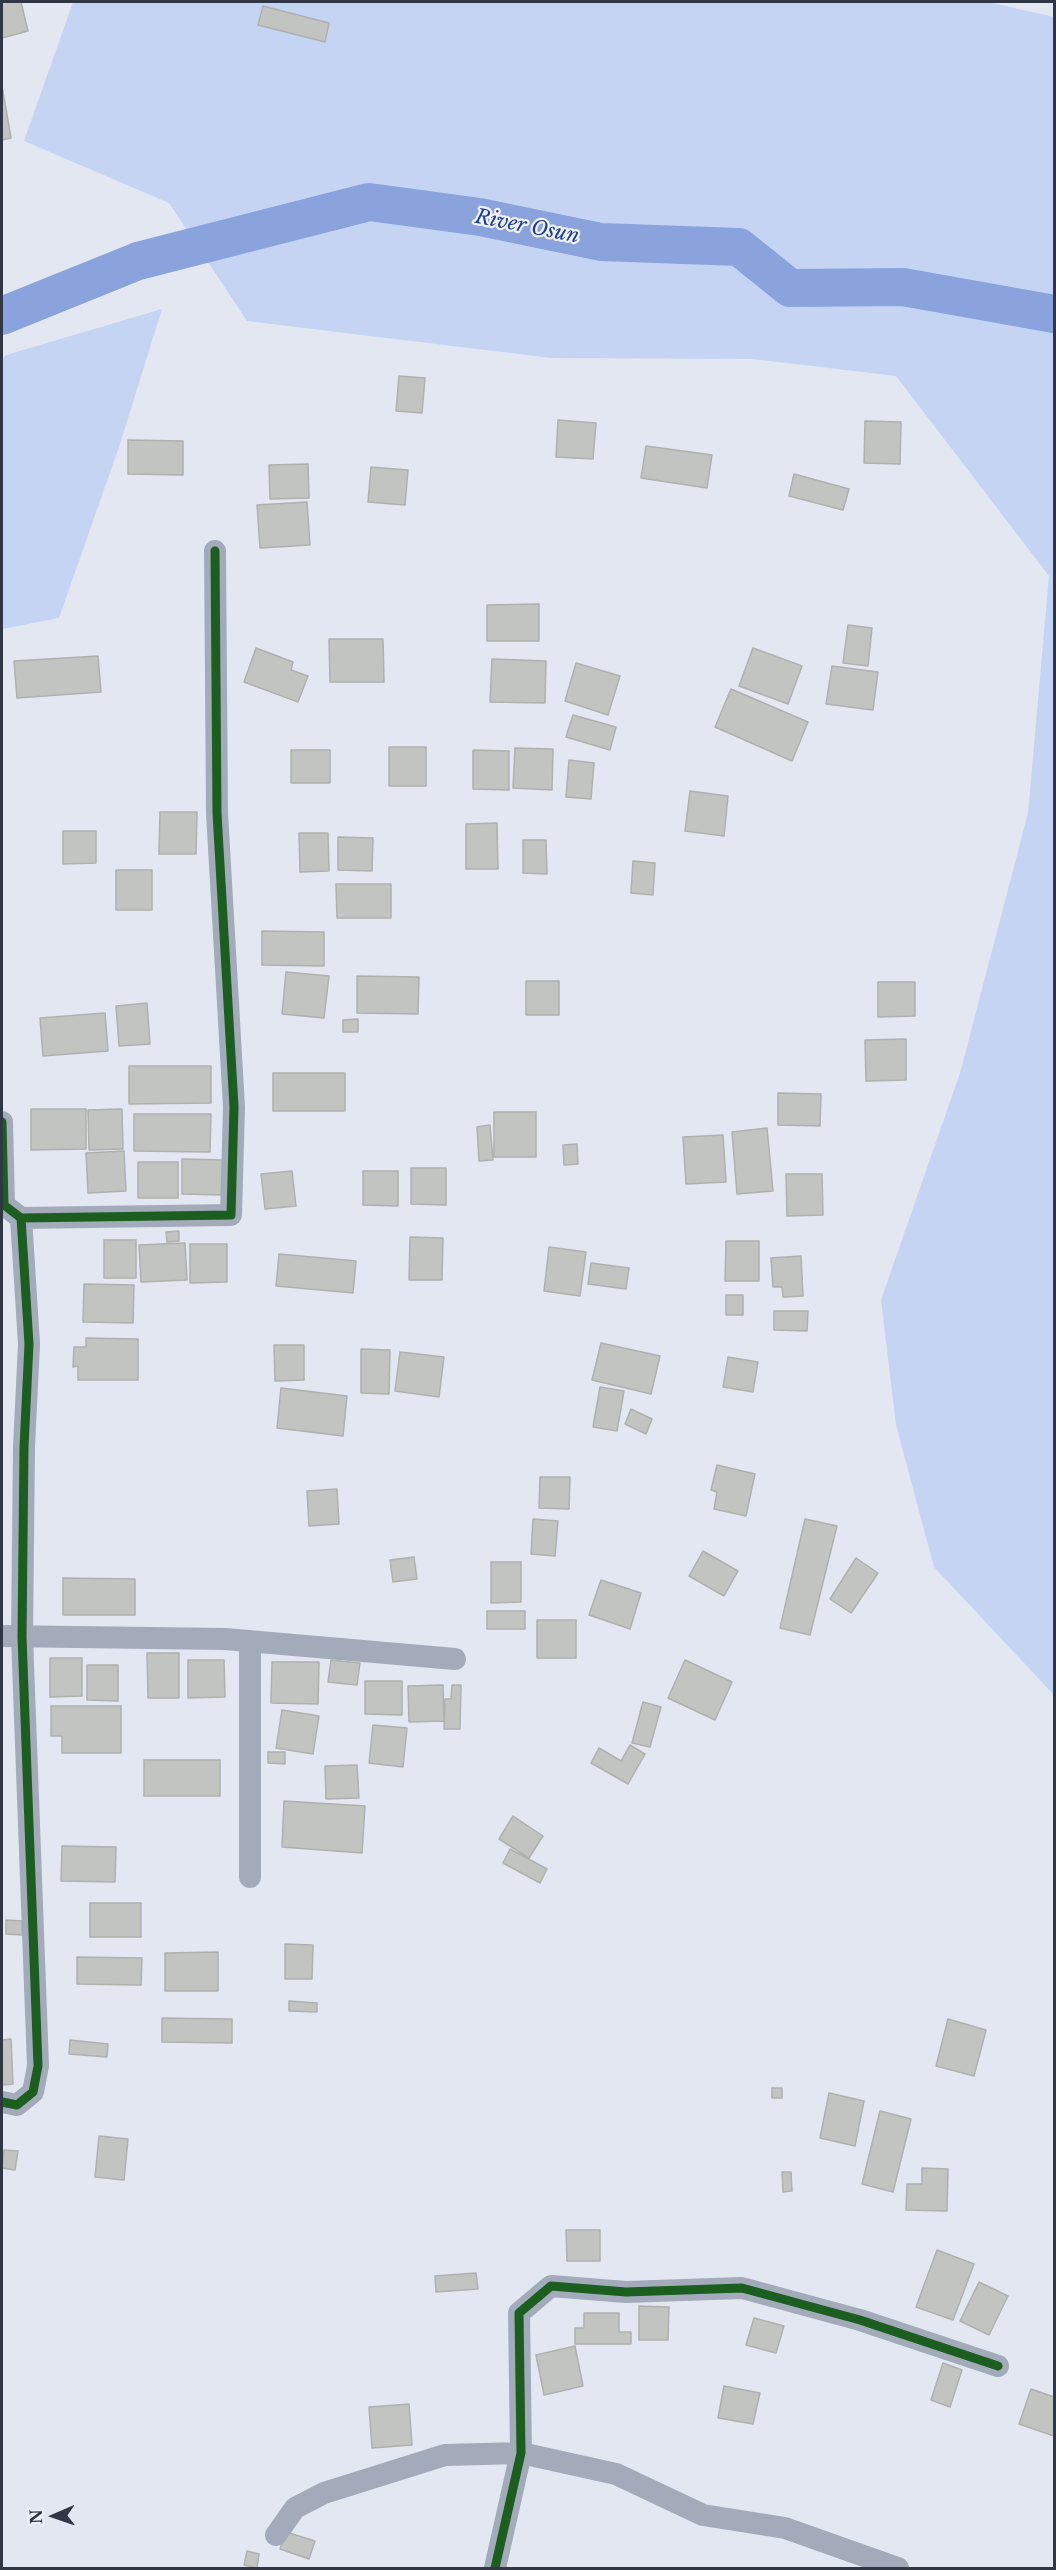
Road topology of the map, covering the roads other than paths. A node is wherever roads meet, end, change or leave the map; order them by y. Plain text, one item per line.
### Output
1 (215, 551) dead end
2 (2, 1122) edge
3 (9, 1209) edge
4 (12, 1636) edge
5 (250, 1641) junction
6 (455, 1659) dead end
7 (250, 1878) dead end
8 (2, 2102) edge
9 (998, 2366) dead end
10 (521, 2453) junction
11 (276, 2535) dead end
12 (495, 2568) edge
13 (898, 2568) edge

1 - 3 street
2 - 3 street
3 - 4 street
4 - 5 street
4 - 8 street
5 - 6 street
5 - 7 street
9 - 10 street
10 - 11 street
10 - 12 street
10 - 13 street

